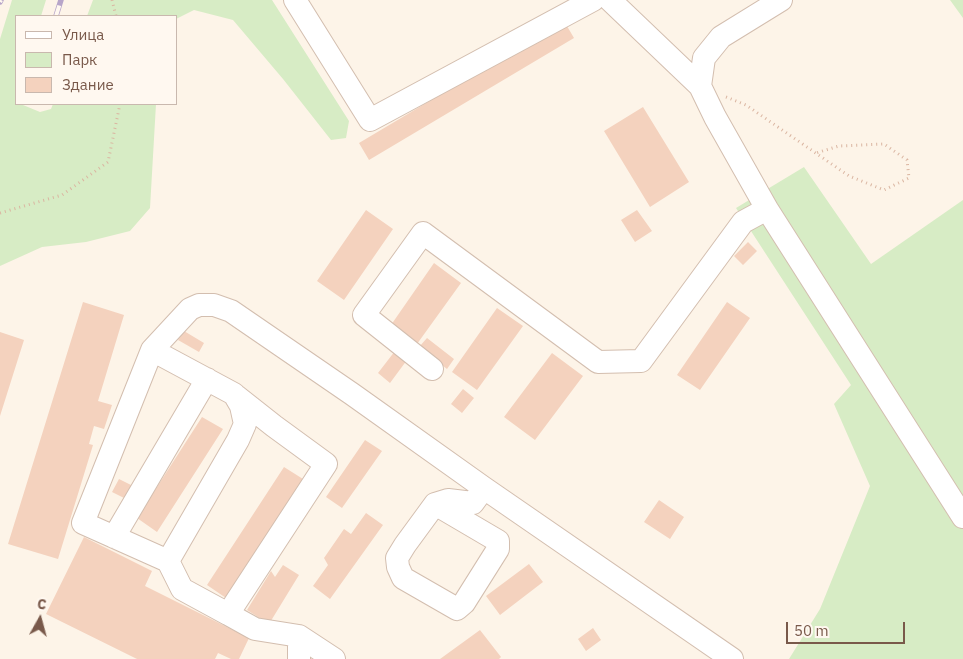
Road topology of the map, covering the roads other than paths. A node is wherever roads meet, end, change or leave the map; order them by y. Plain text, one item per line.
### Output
1 (295, 0) edge
2 (593, 0) edge
3 (610, 0) edge
4 (782, 0) edge
5 (700, 86) junction
6 (767, 209) junction
7 (152, 350) junction
8 (432, 369) dead end
9 (207, 379) junction
10 (236, 396) junction
11 (484, 488) junction
12 (435, 504) junction
13 (963, 517) edge
14 (114, 537) junction
15 (168, 561) junction
16 (228, 614) junction
17 (299, 636) junction
18 (299, 659) edge
19 (334, 659) edge
20 (732, 659) edge

1 - 2 street
3 - 5 street
4 - 5 street
5 - 6 street
6 - 8 street
6 - 13 street
7 - 9 street
7 - 11 street
7 - 14 street
9 - 10 street
9 - 14 street
10 - 15 street
10 - 16 street
11 - 12 street
11 - 20 street
12 - 12 street
14 - 15 street
15 - 16 street
16 - 17 street
17 - 18 street
17 - 19 street

